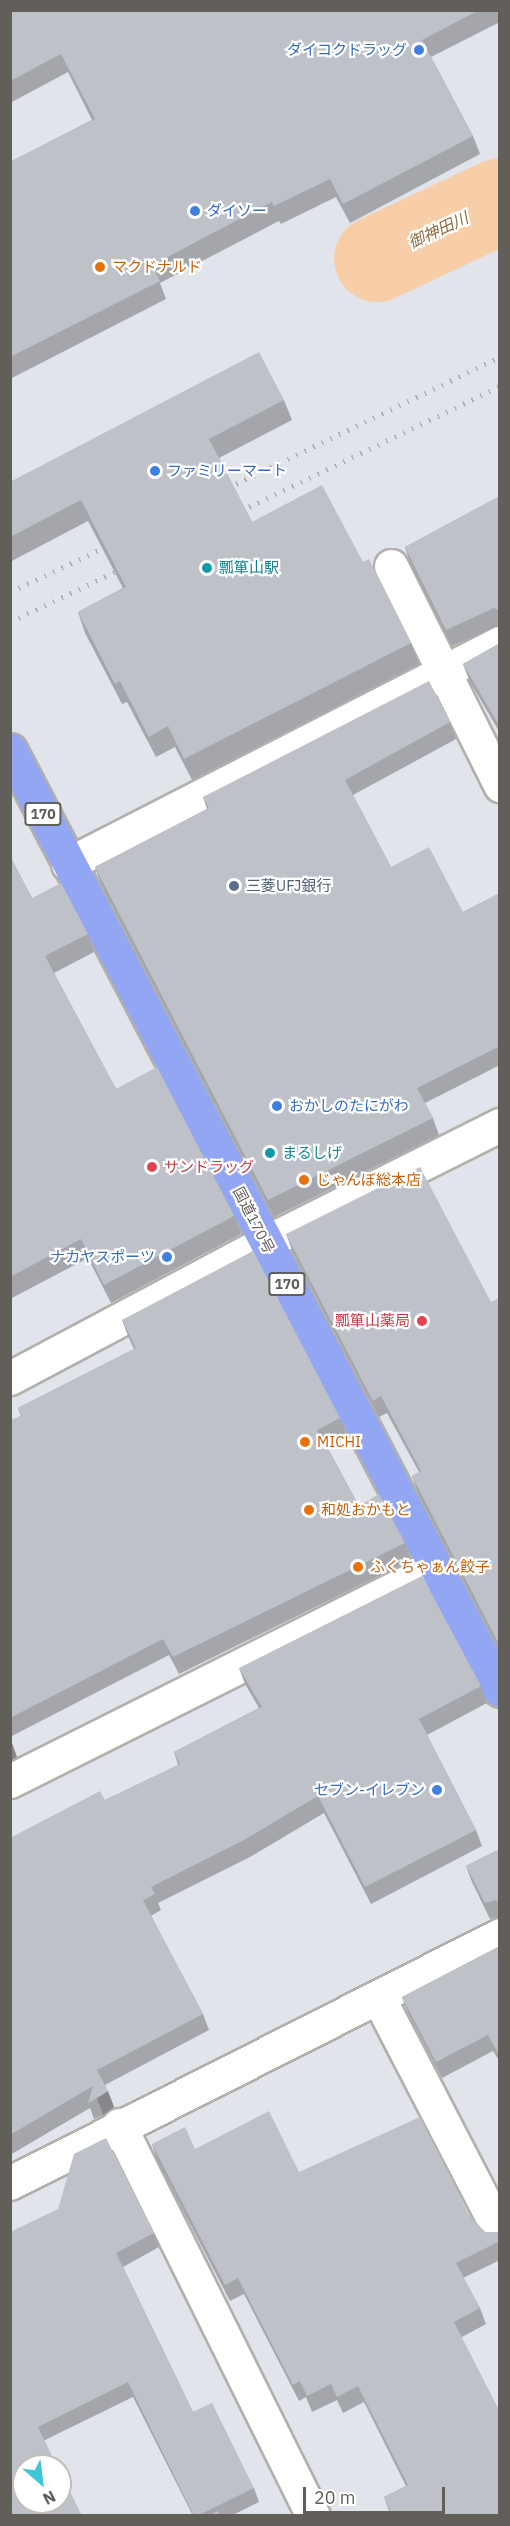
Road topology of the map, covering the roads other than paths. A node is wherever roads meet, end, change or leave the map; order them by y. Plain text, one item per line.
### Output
1 (391, 566) dead end
2 (500, 643) edge
3 (441, 672) junction
4 (10, 750) edge
5 (500, 785) edge
6 (68, 864) junction
7 (500, 1125) edge
8 (266, 1242) junction
9 (10, 1378) edge
10 (434, 1569) junction
11 (500, 1690) edge
12 (10, 1781) edge
13 (500, 1935) edge
14 (378, 1997) junction
15 (119, 2126) junction
16 (10, 2183) edge
17 (500, 2232) edge
18 (313, 2516) edge

1 - 3 street
2 - 3 street
3 - 5 street
3 - 6 street
4 - 6 highway, 国道170号 / 170
6 - 8 highway, 国道170号 / 170
7 - 8 street
8 - 9 street
8 - 10 highway, 国道170号 / 170
10 - 11 highway, 国道170号 / 170
10 - 12 street
13 - 14 street
14 - 15 street
14 - 17 street
15 - 16 street
15 - 18 street

